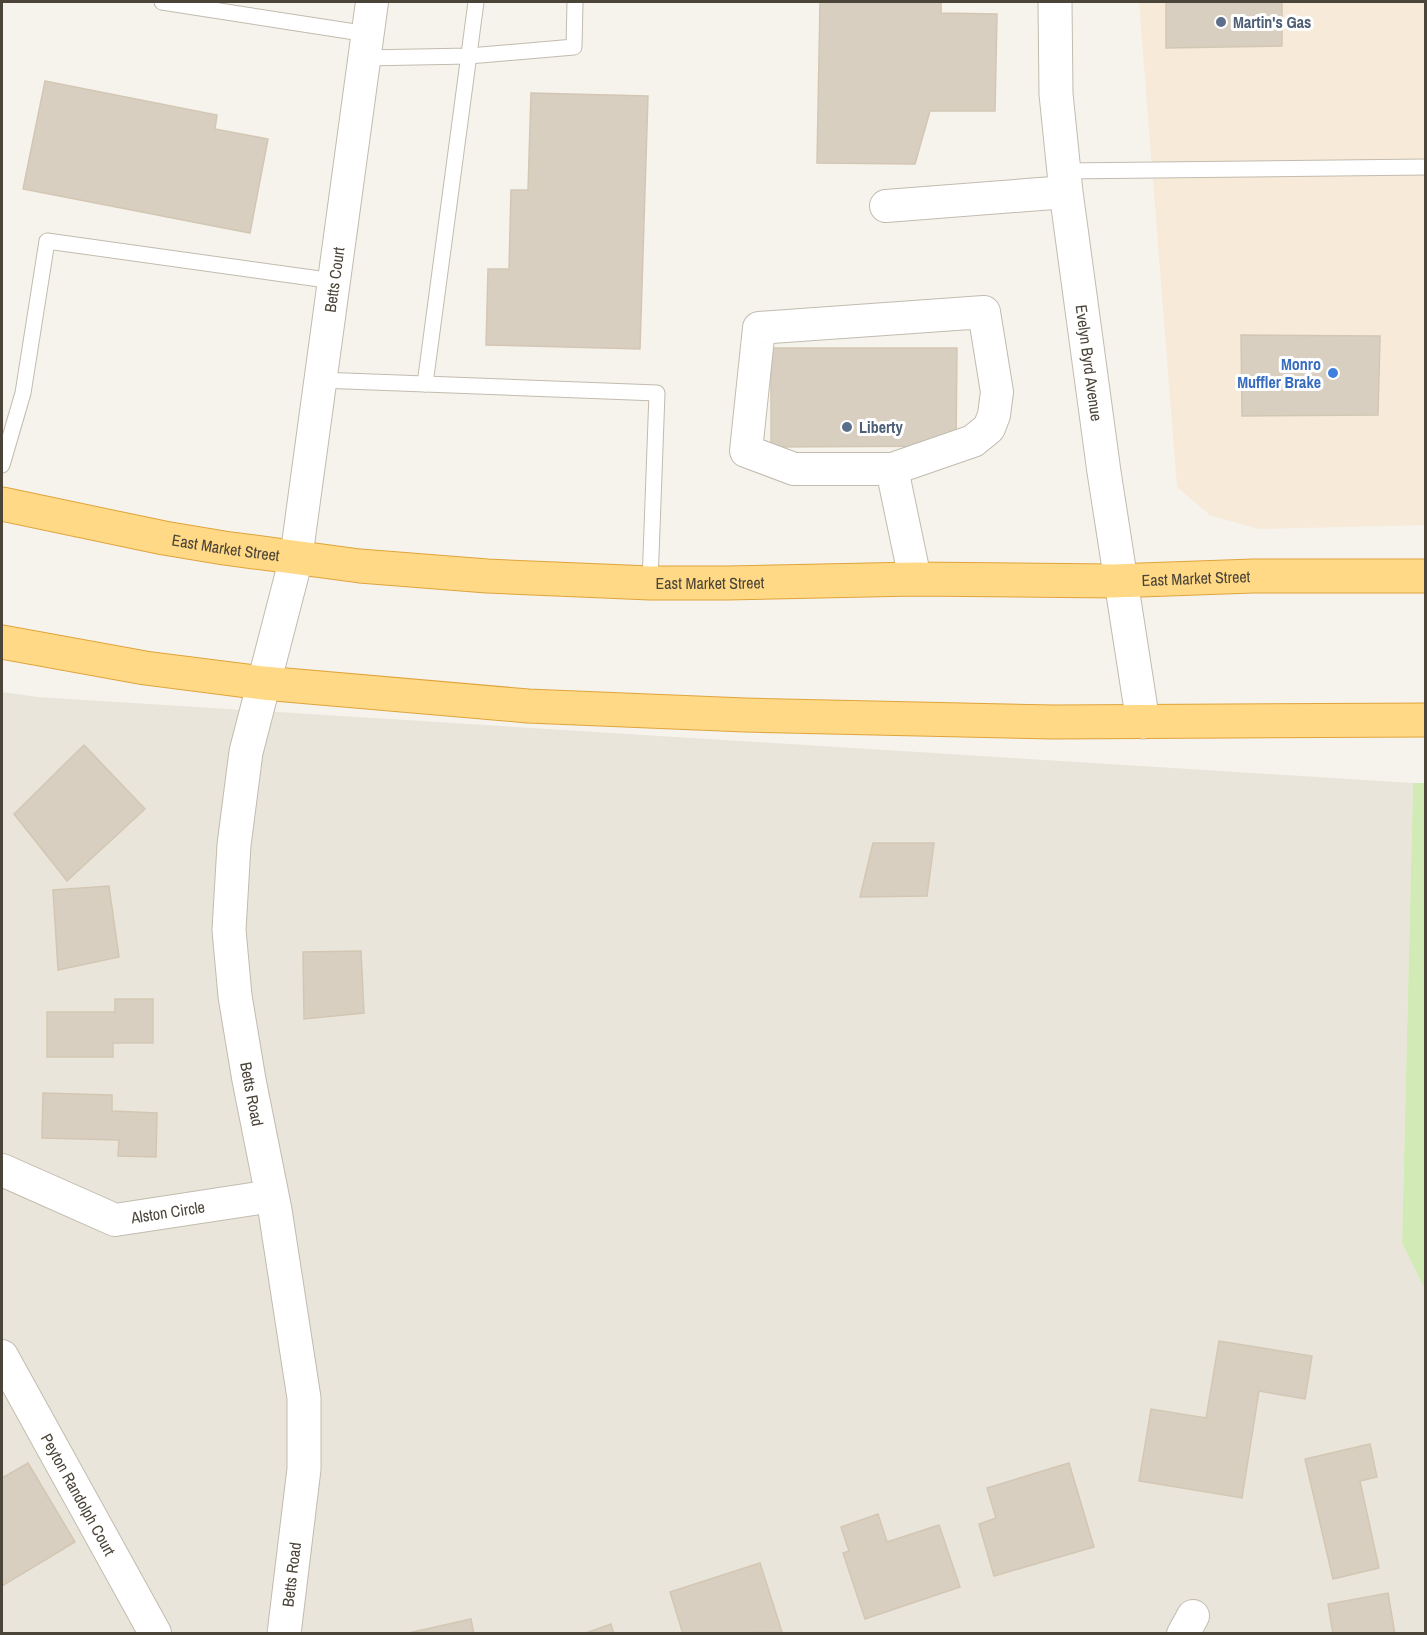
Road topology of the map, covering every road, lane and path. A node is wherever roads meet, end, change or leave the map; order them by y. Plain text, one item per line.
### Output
1 (162, 2) edge
2 (372, 2) edge
3 (476, 2) edge
4 (575, 2) edge
5 (1055, 2) edge
6 (236, 7) edge
7 (366, 46) junction
8 (469, 56) junction
9 (1425, 166) edge
10 (1065, 182) junction
11 (886, 206) dead end
12 (334, 280) junction
13 (320, 381) junction
14 (425, 384) junction
15 (2, 465) edge
16 (892, 469) junction
17 (2, 504) edge
18 (296, 559) junction
19 (1425, 576) edge
20 (915, 579) junction
21 (1121, 580) junction
22 (650, 583) junction
23 (2, 642) edge
24 (84, 657) junction
25 (2, 661) edge
26 (263, 683) junction
27 (1425, 720) edge
28 (1143, 722) junction
29 (2, 1170) edge
30 (272, 1196) junction
31 (2, 1356) edge
32 (155, 1633) edge
33 (284, 1634) edge

1 - 6 lane
2 - 7 street, Betts Court
3 - 8 lane
4 - 8 lane
5 - 10 street, Evelyn Byrd Avenue
6 - 7 lane
7 - 8 lane
7 - 12 street, Betts Court
8 - 14 lane
9 - 10 lane
10 - 11 street
10 - 21 street, Evelyn Byrd Avenue
12 - 13 street, Betts Court
12 - 15 lane
13 - 14 lane
13 - 18 street, Betts Court
14 - 22 lane
16 - 16 street
16 - 20 street
17 - 18 highway, East Market Street
18 - 22 highway, East Market Street
18 - 26 street, Betts Road
19 - 21 highway, East Market Street
20 - 21 highway, East Market Street
20 - 22 highway, East Market Street
21 - 28 street, Evelyn Byrd Avenue
23 - 24 highway
24 - 25 highway
24 - 26 highway
26 - 28 highway
26 - 30 street, Betts Road
27 - 28 highway
29 - 30 street, Alston Circle
30 - 33 street, Betts Road
31 - 32 street, Peyton Randolph Court

